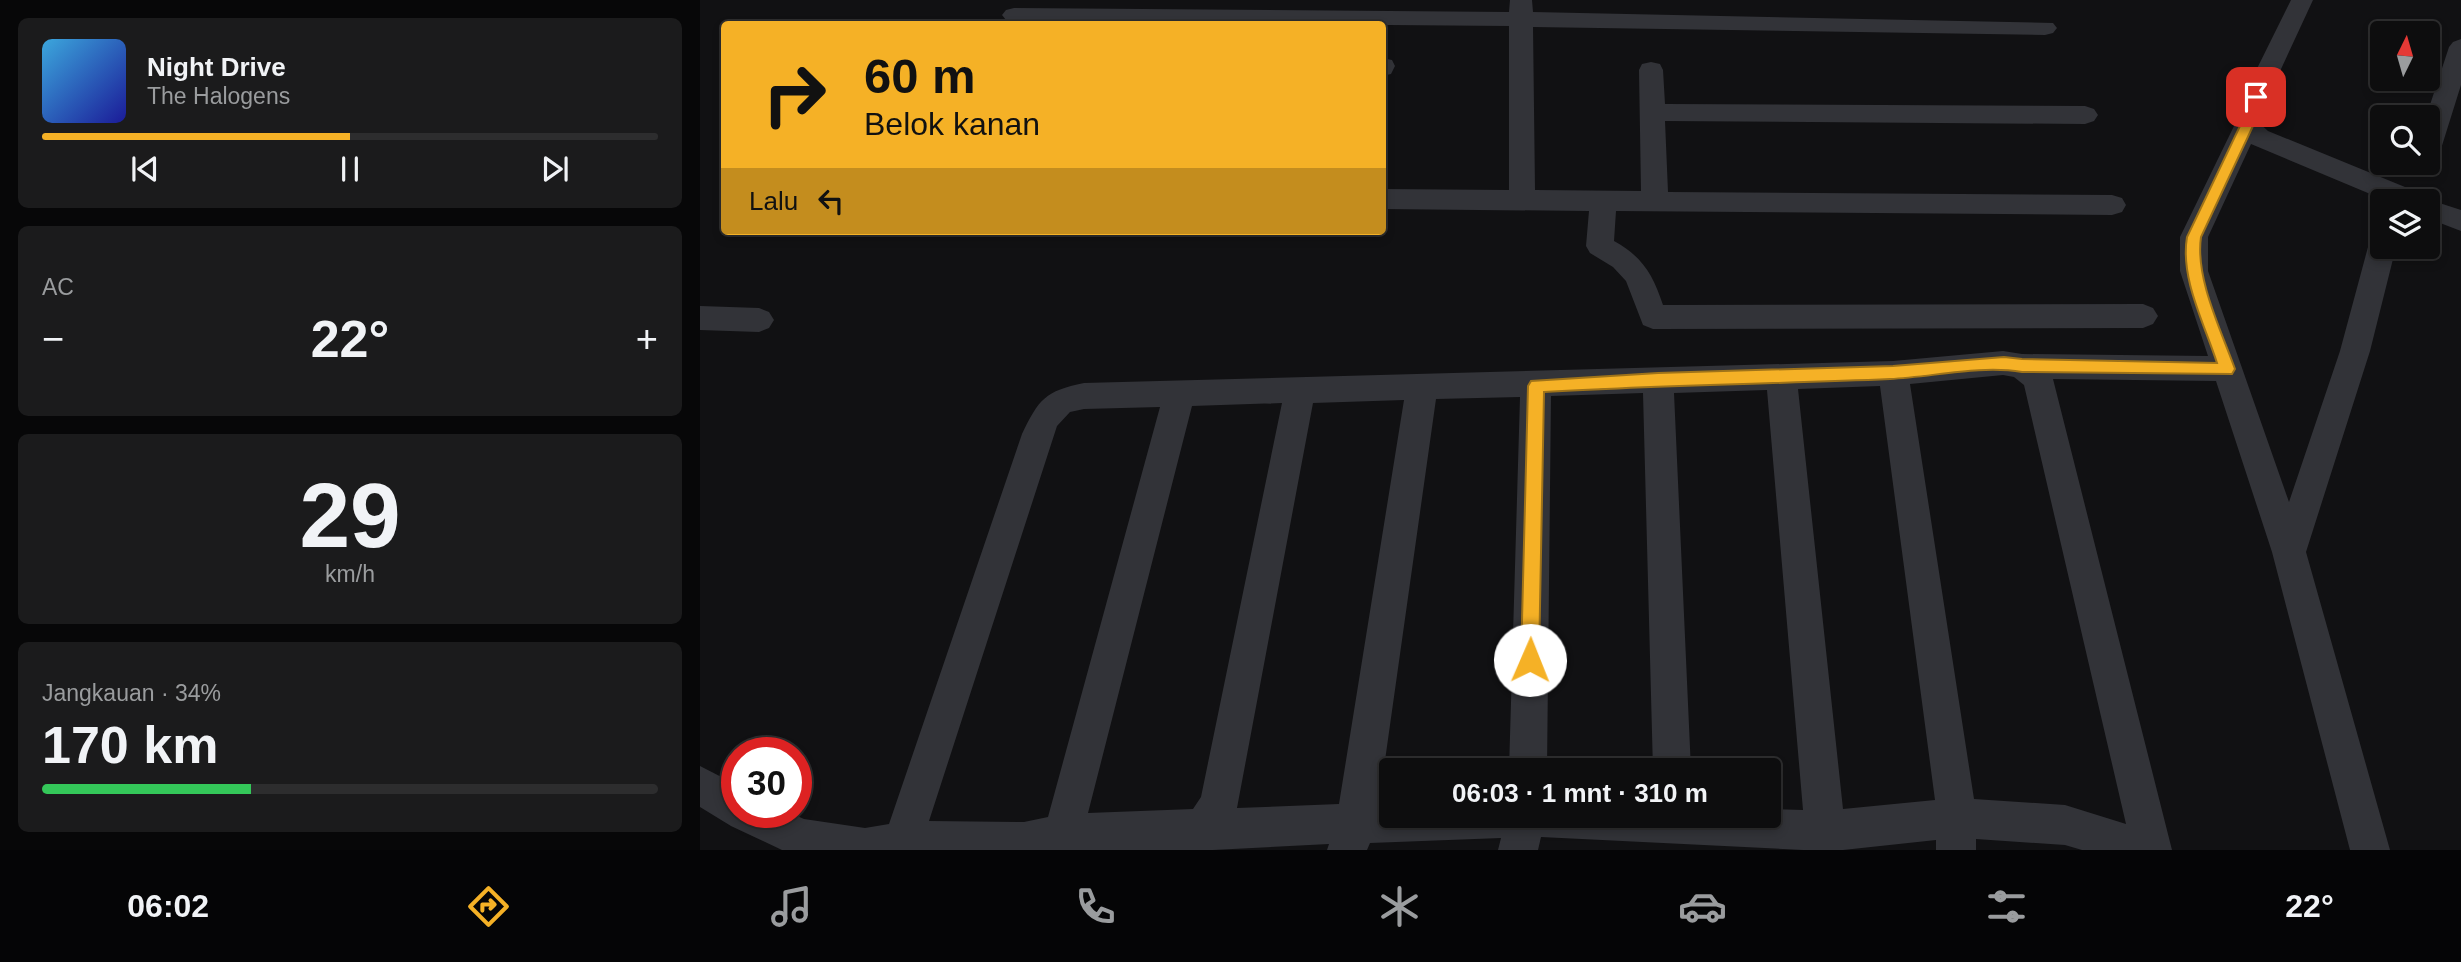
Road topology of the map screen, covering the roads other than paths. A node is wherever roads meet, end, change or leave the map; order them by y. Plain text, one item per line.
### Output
1 (2302, 0) edge
2 (1521, 9) edge
3 (1014, 15) dead end
4 (2045, 28) dead end
5 (2461, 47) edge
6 (1651, 70) dead end
7 (1654, 112) junction
8 (2440, 112) edge
9 (2085, 115) dead end
10 (2247, 126) junction
11 (2377, 189) edge
12 (1386, 199) edge
13 (1522, 200) junction
14 (1603, 201) junction
15 (1655, 201) junction
16 (2112, 205) dead end
17 (2440, 212) edge
18 (2461, 221) edge
19 (2379, 259) edge
20 (2143, 316) dead end
21 (700, 318) edge
22 (759, 320) dead end
23 (2022, 366) junction
24 (2227, 369) junction
25 (1893, 373) junction
26 (1781, 377) junction
27 (1658, 379) junction
28 (1422, 386) junction
29 (1536, 386) junction
30 (1300, 389) junction
31 (1179, 395) junction
32 (2288, 552) junction
33 (1528, 758) edge
34 (1672, 758) edge
35 (700, 785) edge
36 (721, 797) edge
37 (779, 828) edge
38 (1524, 828) edge
39 (1671, 830) edge
40 (1063, 834) junction
41 (1957, 834) edge
42 (1352, 837) edge
43 (1196, 840) edge
44 (903, 841) junction
45 (1824, 841) edge
46 (1023, 846) edge
47 (865, 849) edge
48 (2146, 850) edge
49 (2152, 850) edge
50 (2370, 850) edge

1 - 10 street
2 - 3 street
2 - 4 street
2 - 13 street
5 - 8 street
6 - 7 street
7 - 9 street
7 - 15 street
10 - 11 street
10 - 24 street
12 - 13 street
13 - 14 street
14 - 15 street
14 - 20 street
15 - 16 street
17 - 18 street
19 - 32 street
21 - 22 street
23 - 24 street
23 - 25 street
23 - 49 street
24 - 32 street
25 - 26 street
25 - 41 street
26 - 27 street
26 - 45 street
27 - 29 street
27 - 34 street
28 - 29 street
28 - 30 street
28 - 42 street
29 - 33 street
30 - 31 street
30 - 43 street
31 - 40 street
31 - 44 street
32 - 50 street
35 - 36 street
37 - 47 street
38 - 39 street
38 - 42 street
39 - 45 street
40 - 43 street
40 - 46 street
41 - 45 street
41 - 48 street
42 - 43 street
44 - 46 street
44 - 47 street

